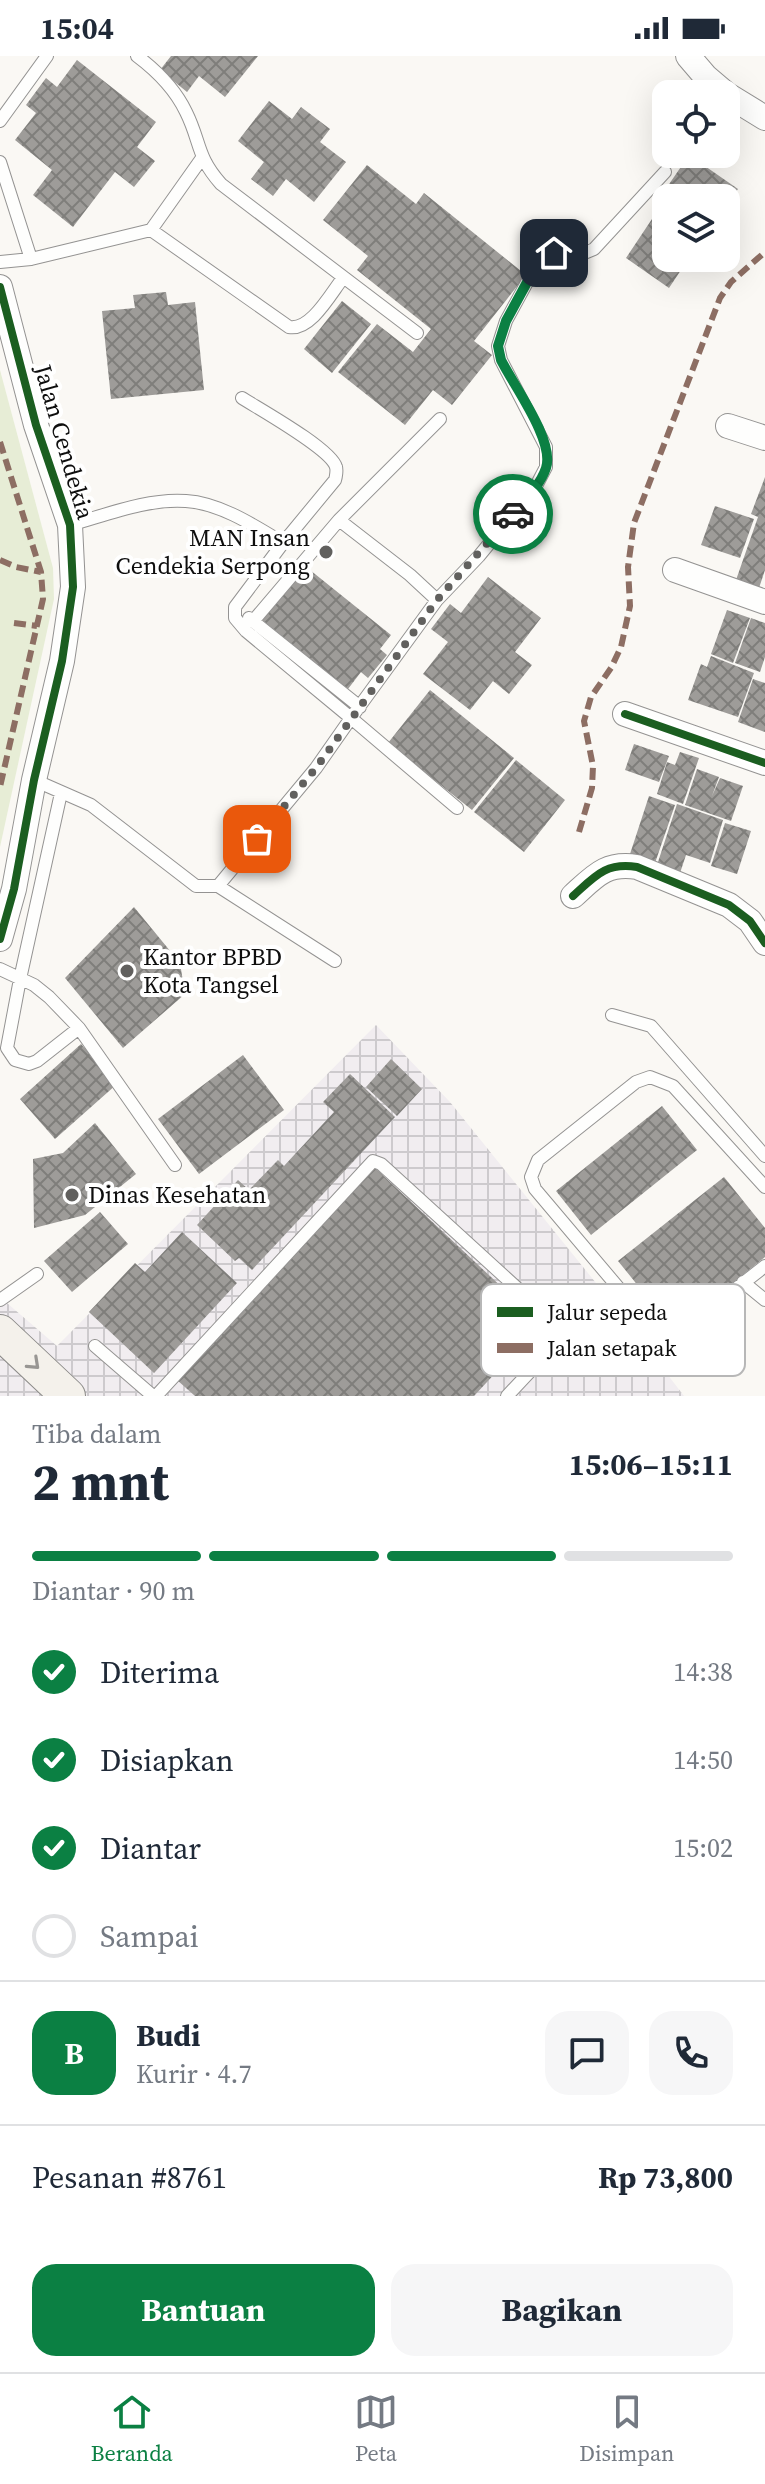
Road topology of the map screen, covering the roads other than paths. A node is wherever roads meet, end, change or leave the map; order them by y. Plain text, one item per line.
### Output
1 (47, 56) edge
2 (137, 56) edge
3 (688, 56) edge
4 (710, 80) edge
5 (740, 103) edge
6 (765, 118) edge
7 (0, 121) edge
8 (202, 158) junction
9 (0, 162) edge
10 (665, 172) dead end
11 (151, 230) junction
12 (31, 259) junction
13 (0, 262) edge
14 (343, 278) junction
15 (0, 287) edge
16 (417, 333) dead end
17 (242, 398) dead end
18 (440, 419) dead end
19 (728, 426) dead end
20 (765, 438) edge
21 (339, 520) junction
22 (70, 525) junction
23 (283, 543) junction
24 (675, 570) dead end
25 (437, 600) junction
26 (765, 602) edge
27 (235, 618) junction
28 (254, 620) junction
29 (356, 712) junction
30 (625, 714) dead end
31 (765, 763) edge
32 (34, 780) junction
33 (61, 793) junction
34 (457, 808) dead end
35 (218, 886) junction
36 (573, 896) dead end
37 (0, 939) edge
38 (765, 943) edge
39 (335, 961) dead end
40 (0, 969) edge
41 (20, 979) junction
42 (612, 1015) dead end
43 (79, 1028) junction
44 (765, 1156) edge
45 (175, 1165) dead end
46 (765, 1187) edge
47 (765, 1266) edge
48 (37, 1274) dead end
49 (743, 1282) junction
50 (513, 1284) edge
51 (615, 1284) edge
52 (740, 1284) edge
53 (0, 1300) edge
54 (765, 1300) edge
55 (0, 1332) edge
56 (95, 1346) dead end
57 (526, 1376) edge
58 (68, 1396) edge
59 (154, 1396) edge
60 (507, 1396) edge

1 - 7 lane
2 - 8 lane
3 - 4 street
5 - 6 street
8 - 11 lane
8 - 14 lane
9 - 12 lane
10 - 25 lane
11 - 12 lane
11 - 14 lane
12 - 13 lane
14 - 16 lane
15 - 22 street, Jalan Cendekia
17 - 23 lane
18 - 21 lane
19 - 20 street
21 - 25 lane
21 - 28 lane
22 - 23 lane
22 - 32 street, Jalan Cendekia
23 - 27 lane
24 - 26 street
25 - 29 lane
27 - 28 lane
27 - 29 lane
28 - 29 lane
29 - 34 lane
29 - 35 lane
30 - 31 street
32 - 33 lane
32 - 37 street, Jalan Cendekia
33 - 35 lane
33 - 41 lane
35 - 39 lane
36 - 38 street
40 - 41 lane
41 - 43 lane
41 - 43 lane
42 - 44 lane
43 - 45 lane
46 - 51 lane
47 - 49 lane
48 - 53 lane
49 - 52 lane
49 - 54 lane
50 - 59 lane
55 -> 58 main road
56 - 59 lane
57 - 60 lane

